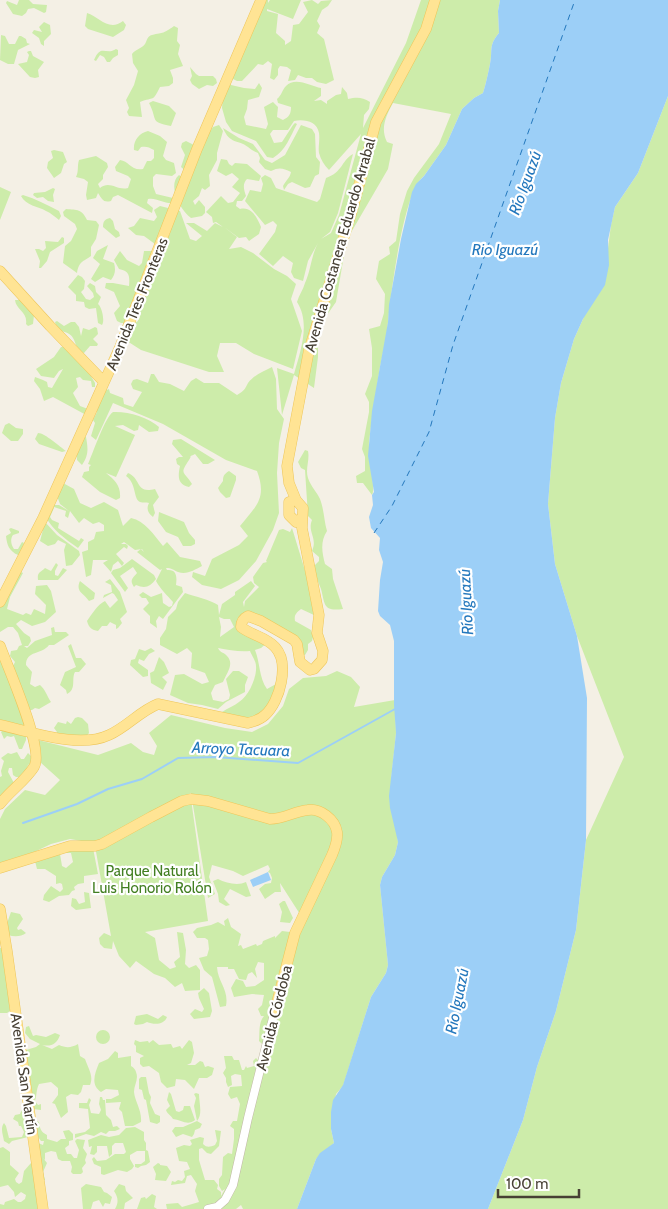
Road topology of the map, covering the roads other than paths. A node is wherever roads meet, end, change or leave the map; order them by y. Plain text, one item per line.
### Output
1 (261, 0) edge
2 (435, 0) edge
3 (0, 271) edge
4 (104, 382) junction
5 (0, 602) edge
6 (0, 646) edge
7 (0, 725) edge
8 (32, 731) junction
9 (0, 804) edge
10 (0, 868) edge
11 (0, 909) edge
12 (274, 1014) joint
13 (43, 1209) edge
14 (208, 1209) edge

1 - 4 main road, Avenida Tres Fronteras
2 - 8 main road, Avenida Costanera Eduardo Arrabal
3 - 4 main road
4 - 5 main road, Avenida Tres Fronteras
6 - 8 main road
7 - 8 main road
8 - 9 main road
10 - 12 main road, Avenida Córdoba
11 - 13 main road, Avenida San Martín
12 - 14 street, Avenida Córdoba

